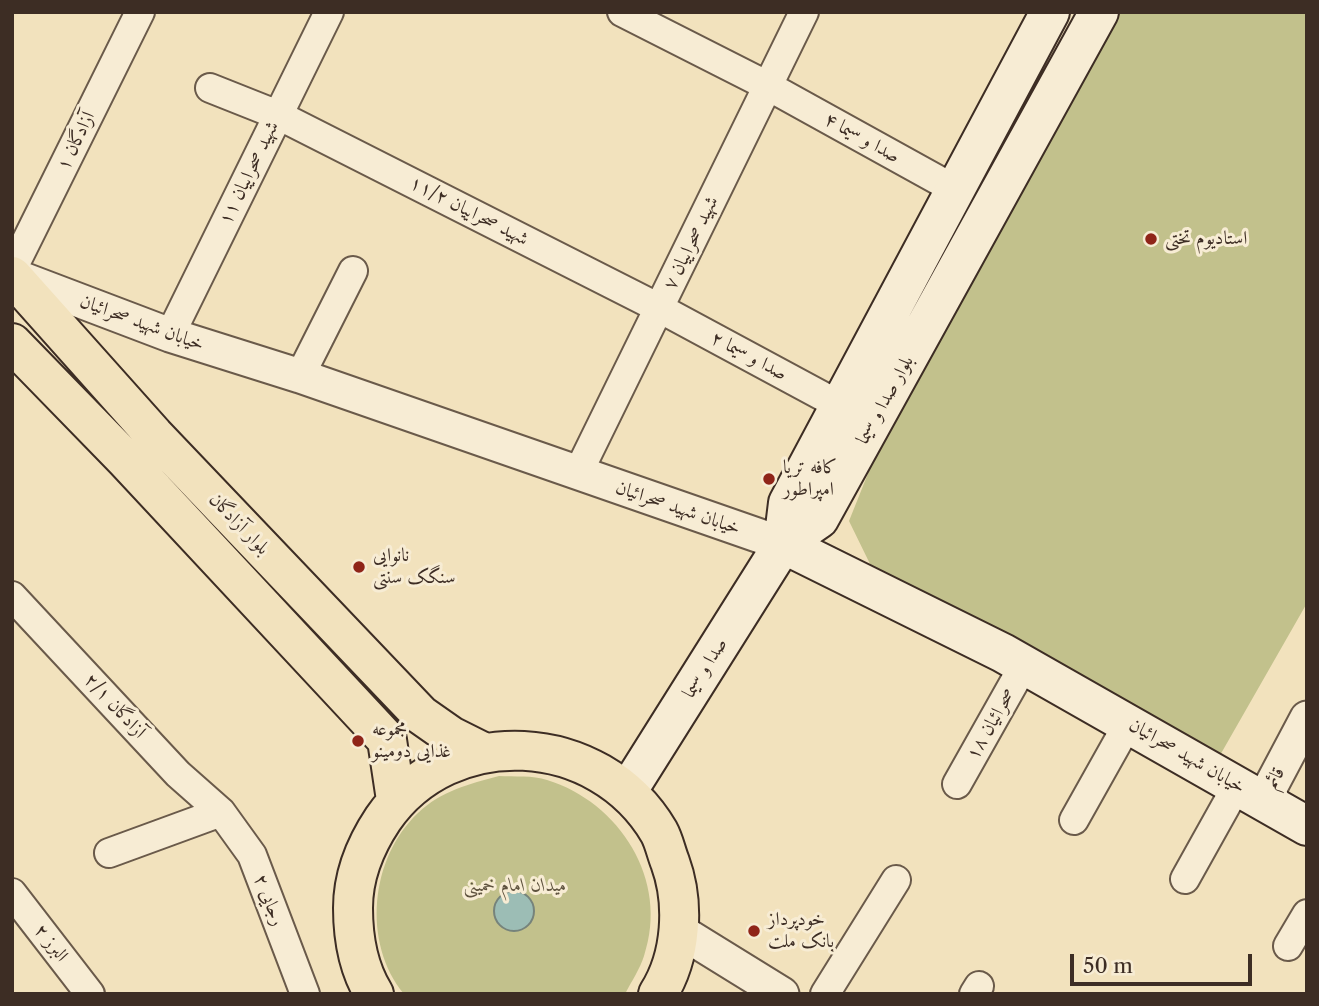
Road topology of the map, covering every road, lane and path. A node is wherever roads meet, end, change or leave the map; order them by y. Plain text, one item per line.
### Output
1 (140, 12) edge
2 (329, 12) edge
3 (622, 12) edge
4 (804, 12) edge
5 (1050, 12) edge
6 (1099, 12) edge
7 (768, 86) junction
8 (210, 88) dead end
9 (278, 115) junction
10 (956, 190) junction
11 (353, 271) dead end
12 (12, 274) edge
13 (659, 308) junction
14 (170, 335) junction
15 (12, 344) edge
16 (300, 376) junction
17 (128, 405) junction
18 (839, 405) junction
19 (154, 435) junction
20 (113, 446) junction
21 (578, 473) junction
22 (783, 544) junction
23 (12, 596) edge
24 (1024, 665) junction
25 (1307, 718) edge
26 (1129, 722) junction
27 (483, 752) junction
28 (957, 784) dead end
29 (627, 792) junction
30 (1250, 792) junction
31 (396, 800) junction
32 (221, 812) junction
33 (1074, 820) dead end
34 (1307, 825) edge
35 (108, 853) dead end
36 (1185, 878) dead end
37 (896, 880) dead end
38 (12, 893) edge
39 (1307, 914) edge
40 (680, 931) junction
41 (1287, 946) dead end
42 (367, 990) edge
43 (90, 994) edge
44 (305, 994) edge
45 (658, 994) edge
46 (782, 994) edge
47 (825, 994) edge

1 - 12 street, آزادگان ۱
2 - 9 street, شهید صحراییان ۱۱
3 - 7 street, صدا و سیما ۴
4 - 7 street, شهید صحراییان ۷
5 - 10 main road, بلوار صدا و سیما
6 - 22 main road, بلوار صدا و سیما
7 - 10 street, صدا و سیما ۴
7 - 13 street, شهید صحراییان ۷
8 - 9 street, شهید صحراییان ۱۱/۲
9 - 13 street, شهید صحراییان ۱۱/۲
9 - 14 street, شهید صحراییان ۱۱
10 - 18 main road, بلوار صدا و سیما
11 - 16 street
12 - 14 street, خیابان شهید صحرائیان
12 - 17 main road, بلوار آزادگان
13 - 18 street, صدا و سیما ۲
13 - 21 street, شهید صحراییان ۷
14 - 16 street, خیابان شهید صحرائیان
15 - 20 main road, بلوار آزادگان
16 - 21 street, خیابان شهید صحرائیان
17 - 19 main road, بلوار آزادگان
17 - 20 main road
18 - 22 main road, بلوار صدا و سیما
19 - 20 main road
19 - 27 main road, بلوار آزادگان
20 - 31 main road, بلوار آزادگان
21 - 22 street, خیابان شهید صحرائیان
22 - 24 main road, خیابان شهید صحرائیان
22 - 29 main road, صدا و سیما
23 - 32 street, آزادگان ۲/۱
24 - 26 main road, خیابان شهید صحرائیان
24 - 28 street, صحرائیان ۱۸
25 - 30 street, قائم
26 - 30 main road, خیابان شهید صحرائیان
26 - 33 street
27 - 29 main road
27 - 31 main road
29 - 40 main road
30 - 34 main road, خیابان شهید صحرائیان
30 - 36 street
31 - 42 main road
32 - 35 street
32 - 44 street, رجایی ۲
37 - 47 street
38 - 43 street, البرز ۲
39 - 41 street
40 - 45 main road
40 - 46 street

